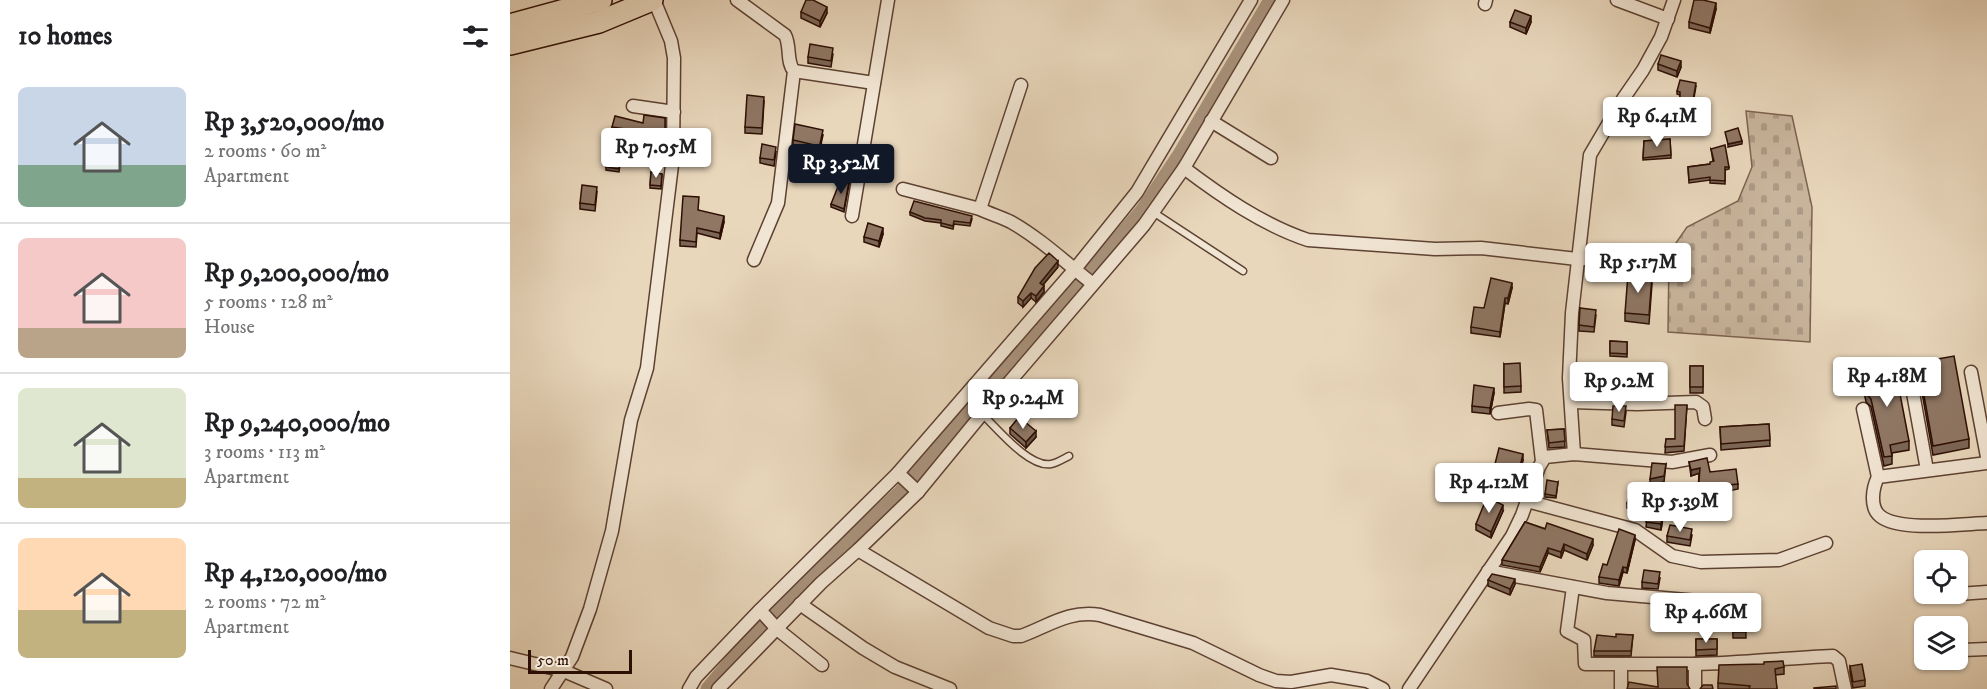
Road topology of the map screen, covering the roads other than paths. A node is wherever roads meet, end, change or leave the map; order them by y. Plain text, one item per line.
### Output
1 (601, 0) edge
2 (653, 0) edge
3 (737, 0) edge
4 (888, 0) edge
5 (1251, 0) edge
6 (1283, 0) edge
7 (1617, 0) edge
8 (1674, 0) edge
9 (560, 6) edge
10 (1668, 19) junction
11 (510, 25) edge
12 (510, 44) edge
13 (794, 71) junction
14 (874, 83) junction
15 (1021, 85) dead end
16 (633, 106) dead end
17 (674, 112) junction
18 (1211, 121) junction
19 (1271, 158) dead end
20 (1184, 168) junction
21 (903, 189) dead end
22 (980, 209) junction
23 (1153, 212) junction
24 (852, 216) dead end
25 (1577, 259) junction
26 (754, 260) dead end
27 (1662, 260) dead end
28 (1243, 272) dead end
29 (1084, 277) junction
30 (1971, 372) dead end
31 (1911, 382) dead end
32 (1571, 402) junction
33 (1863, 409) dead end
34 (1498, 413) dead end
35 (981, 414) junction
36 (1705, 419) dead end
37 (1574, 454) junction
38 (1710, 455) dead end
39 (1069, 456) dead end
40 (1987, 457) edge
41 (1542, 461) junction
42 (1987, 464) edge
43 (1927, 470) junction
44 (900, 474) junction
45 (1878, 477) junction
46 (915, 489) junction
47 (1527, 501) junction
48 (1987, 523) edge
49 (1826, 543) dead end
50 (858, 550) junction
51 (1488, 571) junction
52 (812, 574) junction
53 (1573, 587) junction
54 (1987, 592) edge
55 (1968, 593) edge
56 (1709, 602) dead end
57 (801, 604) junction
58 (768, 619) junction
59 (1987, 649) edge
60 (1968, 650) edge
61 (510, 658) edge
62 (1621, 664) junction
63 (1695, 664) junction
64 (822, 665) dead end
65 (564, 671) junction
66 (551, 689) edge
67 (606, 689) edge
68 (688, 689) edge
69 (718, 689) edge
70 (950, 689) edge
71 (1383, 689) edge
72 (1409, 689) edge
73 (1621, 689) edge
74 (1695, 689) edge
75 (1845, 689) edge

1 - 9 highway
2 - 12 highway
2 - 17 street
3 - 13 street
4 - 14 street
5 - 29 street
6 - 18 street
7 - 10 street
8 - 10 street
9 - 11 highway
10 - 25 street
13 - 14 street
13 - 26 street
14 - 24 street
15 - 22 street
16 - 17 street
17 - 65 street
18 - 19 street
18 - 20 street
20 - 23 street
20 - 25 street
21 - 22 street
22 - 29 street
23 - 28 lane
23 - 29 street
25 - 27 street
25 - 32 street
29 - 35 street
29 - 44 street
30 - 40 street
31 - 43 street
32 - 36 street
32 - 37 street
33 - 45 street
34 - 41 street
35 - 39 lane
35 - 46 street
37 - 38 street
37 - 41 street
41 - 47 street
42 - 43 street
43 - 45 street
44 - 46 street
44 - 52 street
45 - 48 street
46 - 50 street
47 - 49 street
47 - 51 street
50 - 52 street
50 - 71 street
51 - 53 street
51 - 72 street
52 - 57 street
52 - 58 street
53 - 56 street
53 - 62 street
54 - 55 street
57 - 58 street
57 - 70 street
58 - 64 street
58 - 68 street
58 - 69 street
59 - 60 street
61 - 65 street
62 - 63 street
62 - 73 street
63 - 74 street
63 - 75 street
65 - 66 street
65 - 67 street

